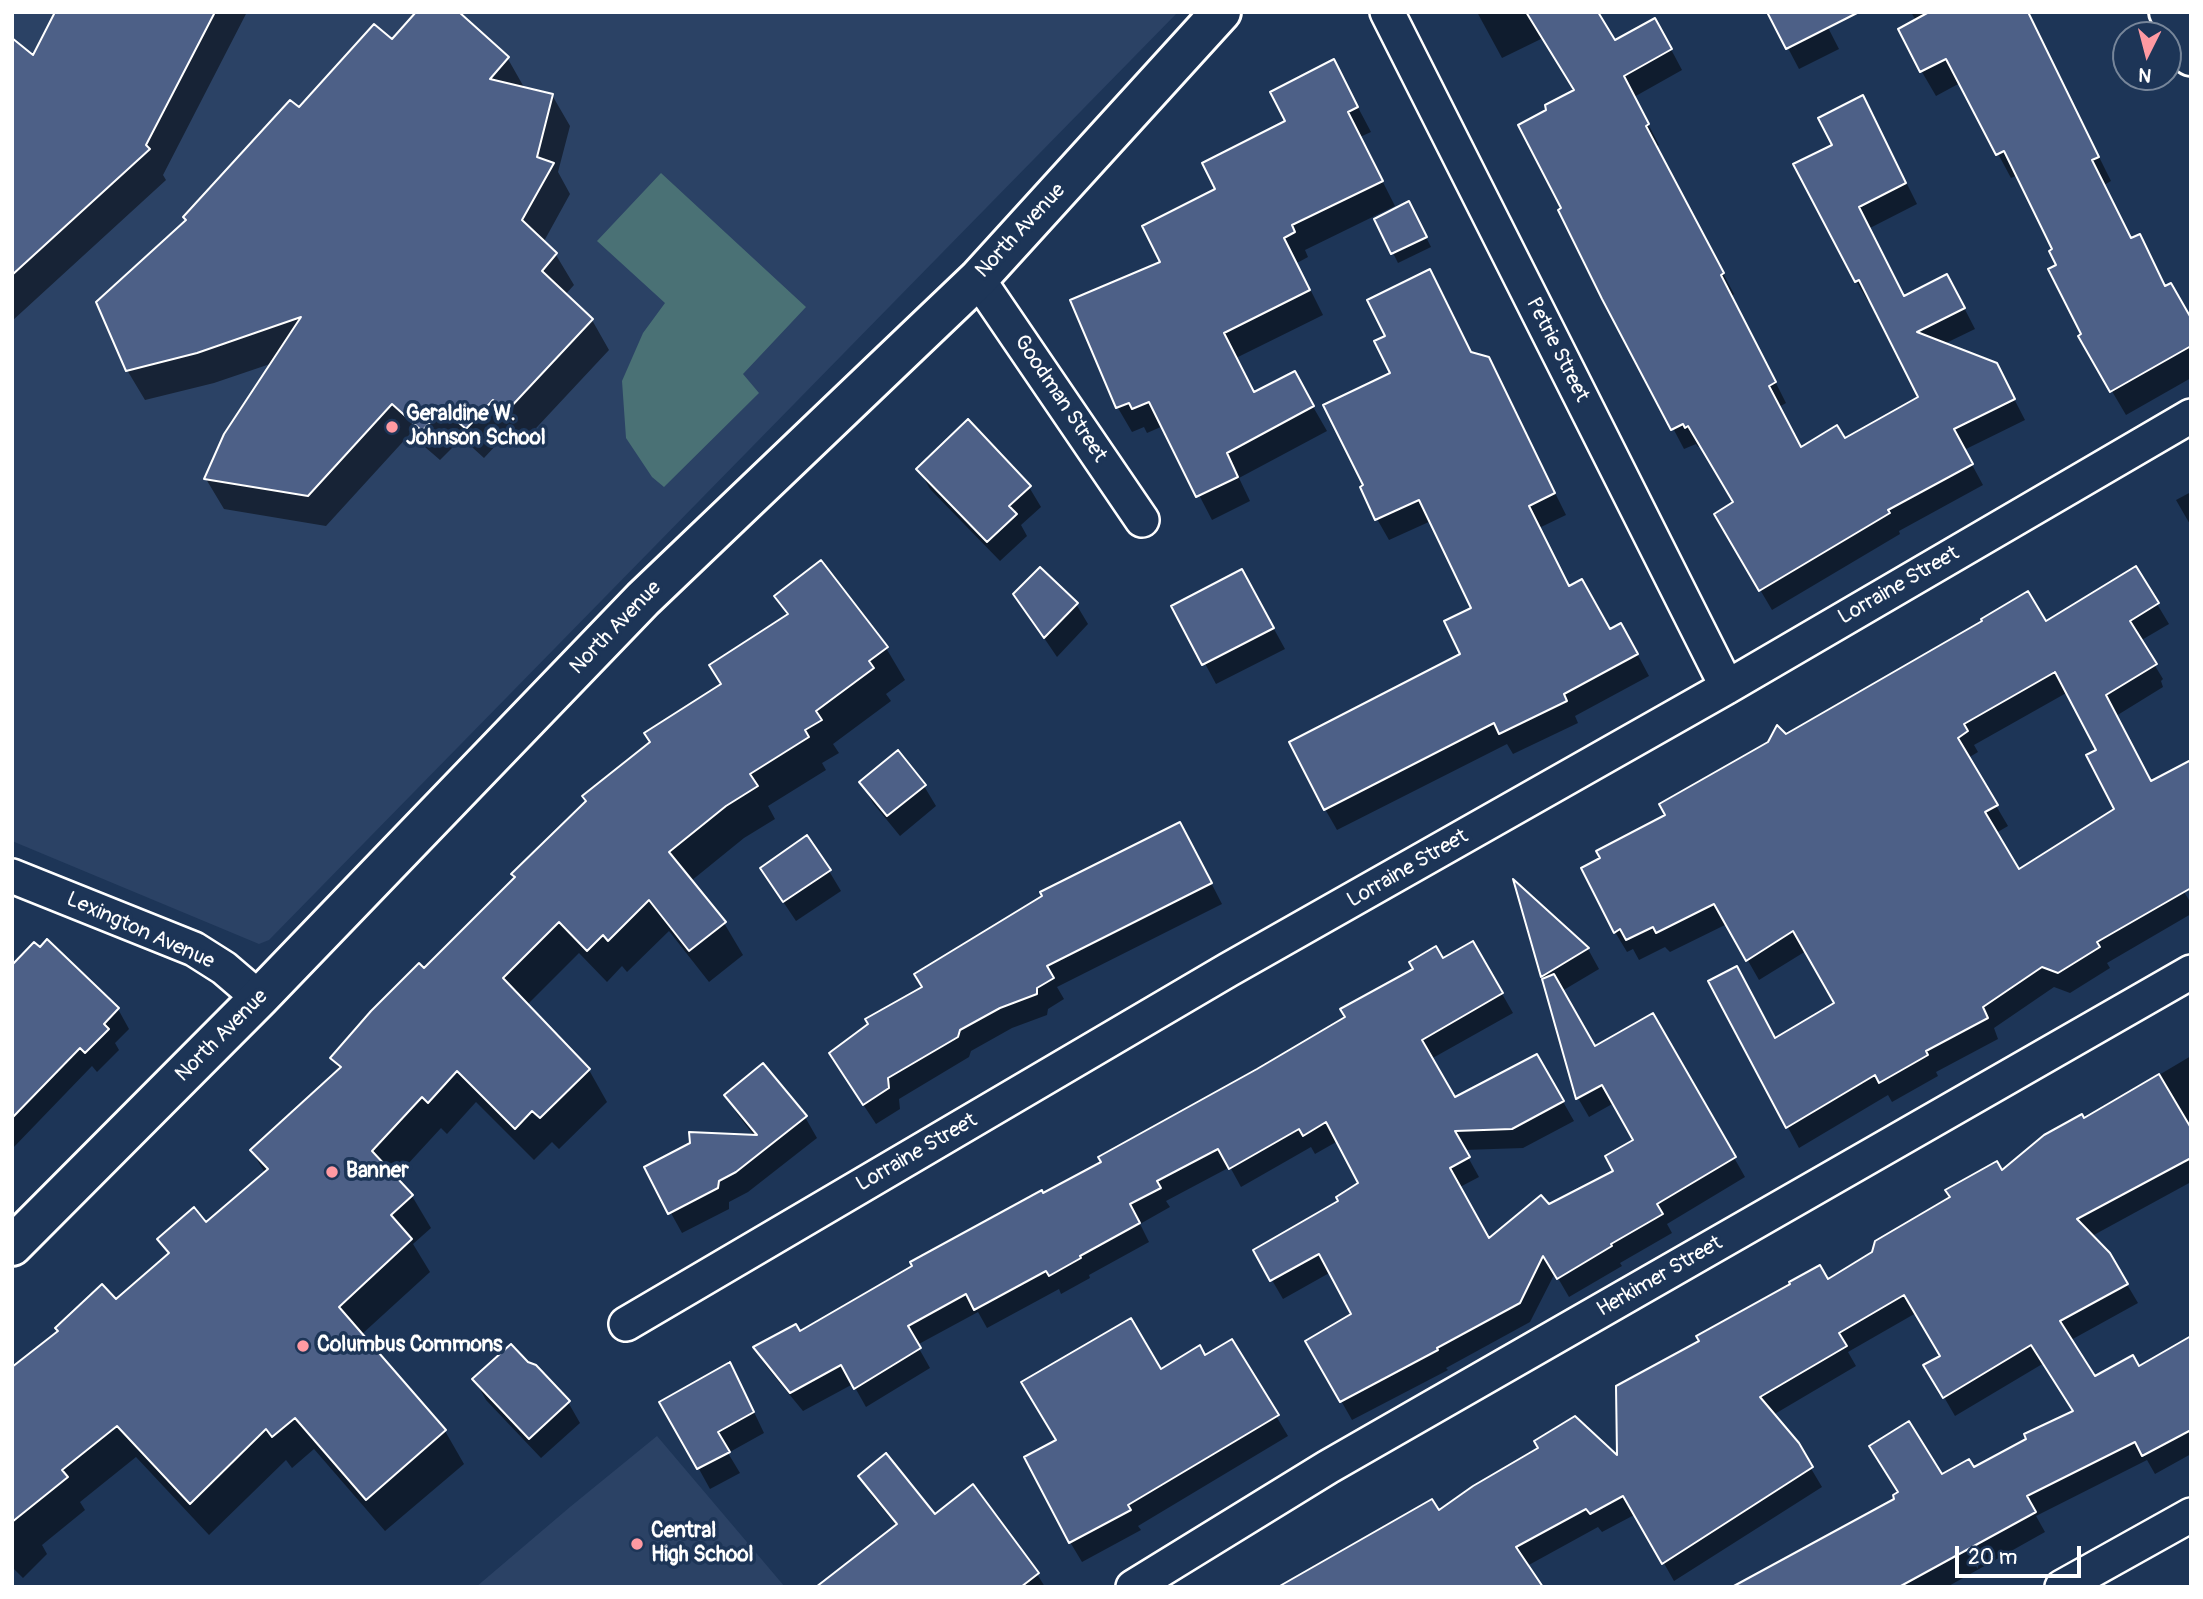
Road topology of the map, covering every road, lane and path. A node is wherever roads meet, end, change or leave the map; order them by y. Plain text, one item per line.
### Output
1 (1221, 12) edge
2 (1387, 12) edge
3 (2169, 12) edge
4 (2191, 56) edge
5 (978, 279) junction
6 (2191, 416) edge
7 (1142, 520) dead end
8 (1727, 687) junction
9 (12, 876) edge
10 (2191, 972) edge
11 (259, 998) junction
12 (12, 1246) edge
13 (626, 1324) dead end
14 (2191, 1515) edge
15 (1133, 1587) edge
16 (2062, 1587) edge

1 - 5 main road, North Avenue
2 - 8 street, Petrie Street
3 - 4 main road
5 - 7 street, Goodman Street
5 - 11 main road, North Avenue
6 - 8 street, Lorraine Street
8 - 13 street, Lorraine Street
9 - 11 street, Lexington Avenue
10 - 15 street, Herkimer Street
11 - 12 main road, North Avenue
14 - 16 street

